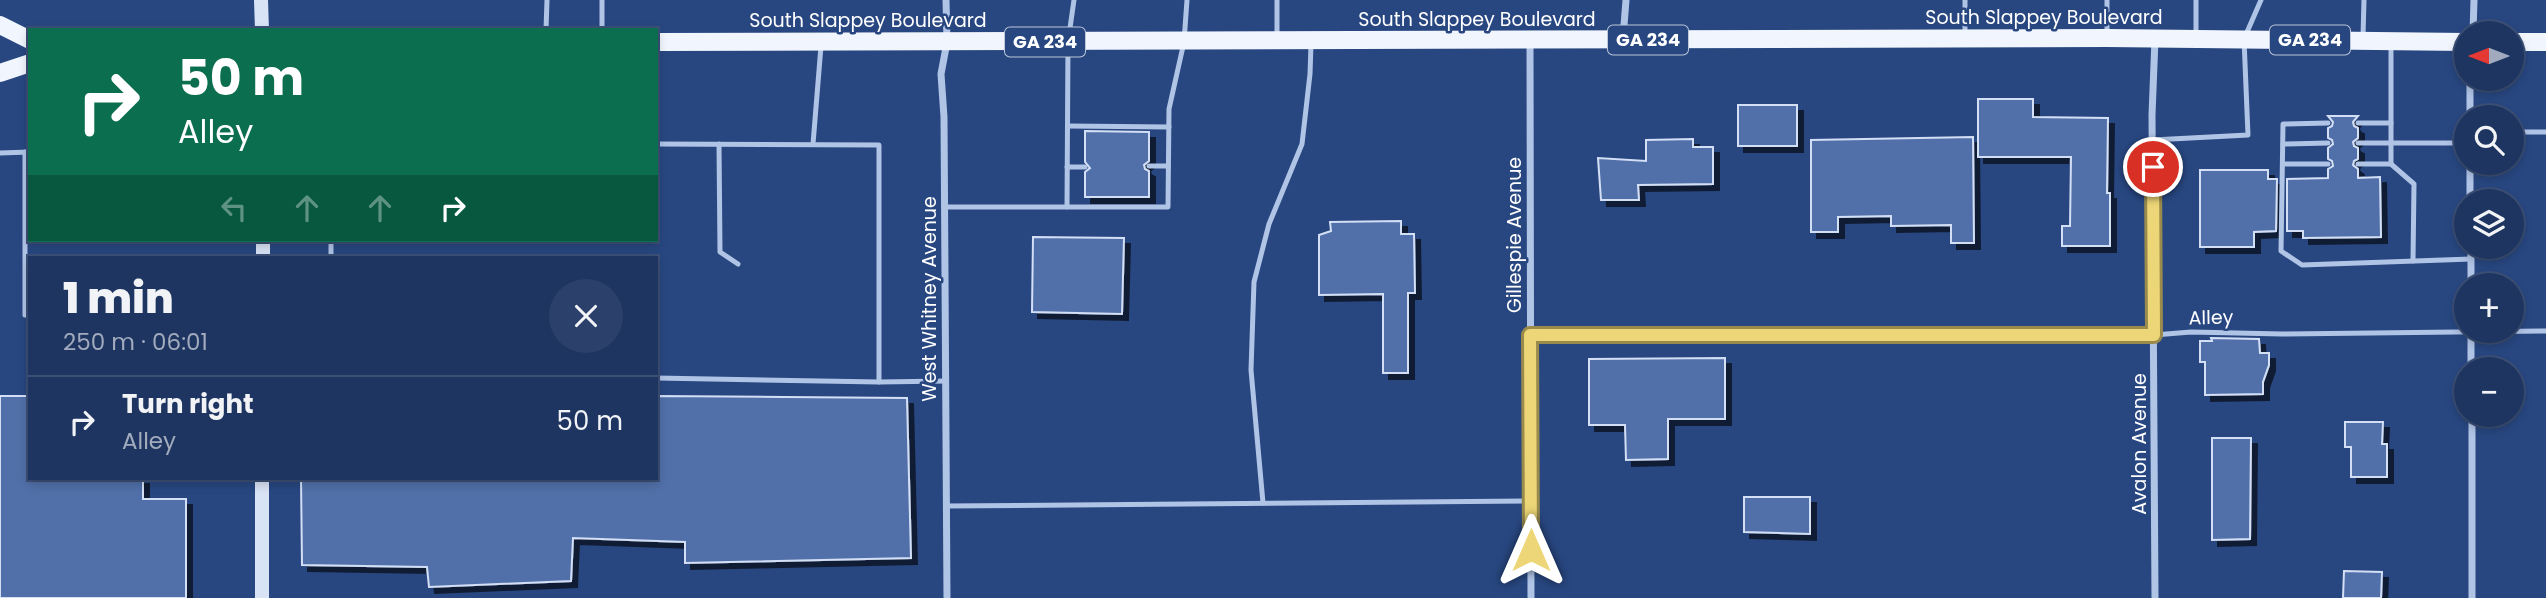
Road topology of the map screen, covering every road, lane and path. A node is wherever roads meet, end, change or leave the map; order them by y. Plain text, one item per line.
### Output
1 (261, 0) edge
2 (547, 0) edge
3 (602, 0) edge
4 (946, 0) edge
5 (1074, 0) edge
6 (1186, 0) edge
7 (1278, 0) edge
8 (1626, 0) edge
9 (1965, 0) edge
10 (2107, 0) edge
11 (2196, 0) edge
12 (2261, 0) edge
13 (2364, 0) edge
14 (2474, 0) edge
15 (2473, 21) edge
16 (0, 25) edge
17 (262, 28) edge
18 (546, 28) edge
19 (601, 28) edge
20 (2107, 38) junction
21 (2155, 38) junction
22 (2196, 38) junction
23 (28, 39) edge
24 (1965, 39) junction
25 (2244, 39) junction
26 (1530, 40) junction
27 (1623, 40) junction
28 (2363, 40) junction
29 (822, 41) junction
30 (1278, 41) junction
31 (1311, 41) junction
32 (2391, 41) junction
33 (658, 42) edge
34 (947, 42) junction
35 (1068, 42) junction
36 (1184, 42) junction
37 (2454, 42) edge
38 (2524, 42) edge
39 (2546, 43) edge
40 (28, 64) edge
41 (0, 73) edge
42 (2328, 123) dead end
43 (2358, 123) dead end
44 (2390, 123) junction
45 (1068, 126) junction
46 (1169, 127) junction
47 (2524, 132) edge
48 (2546, 132) edge
49 (2152, 139) junction
50 (2328, 143) dead end
51 (2358, 143) dead end
52 (2391, 143) junction
53 (2454, 143) edge
54 (658, 144) edge
55 (719, 144) junction
56 (2283, 144) junction
57 (813, 145) junction
58 (27, 152) edge
59 (0, 153) edge
60 (2283, 164) junction
61 (2328, 164) dead end
62 (2358, 164) dead end
63 (2391, 164) junction
64 (1149, 166) dead end
65 (1168, 166) junction
66 (1067, 167) junction
67 (1085, 167) dead end
68 (944, 207) junction
69 (1067, 207) junction
70 (2471, 259) joint
71 (2413, 261) junction
72 (738, 264) dead end
73 (2471, 273) edge
74 (28, 315) edge
75 (2524, 331) edge
76 (2546, 331) edge
77 (2454, 332) edge
78 (1530, 335) junction
79 (2154, 335) junction
80 (658, 379) edge
81 (946, 381) junction
82 (879, 382) junction
83 (2472, 427) edge
84 (262, 480) edge
85 (1531, 501) junction
86 (1263, 503) junction
87 (946, 506) junction
88 (262, 598) edge
89 (947, 598) edge
90 (1531, 598) edge
91 (2155, 598) edge
92 (2472, 598) edge

1 - 17 street
2 - 18 lane
3 - 19 lane
4 - 34 street, West Whitney Avenue
5 - 35 lane
6 - 36 lane
7 - 30 lane
8 - 27 street
9 - 24 lane
10 - 20 lane
11 - 22 lane
12 - 25 lane
13 - 28 lane
14 - 15 street
16 - 23 main road
20 - 21 main road, South Slappey Boulevard / GA 234
20 - 24 main road, South Slappey Boulevard / GA 234
21 - 22 main road, South Slappey Boulevard / GA 234
21 - 49 street, Avalon Avenue
22 - 25 main road, South Slappey Boulevard / GA 234
24 - 27 main road, South Slappey Boulevard / GA 234
25 - 28 main road, South Slappey Boulevard / GA 234
25 - 49 lane
26 - 27 main road, South Slappey Boulevard / GA 234
26 - 31 main road, South Slappey Boulevard / GA 234
26 - 78 street, Gillespie Avenue
28 - 32 main road, South Slappey Boulevard / GA 234
29 - 33 main road, South Slappey Boulevard / GA 234
29 - 34 main road, South Slappey Boulevard / GA 234
29 - 57 lane
30 - 31 main road, South Slappey Boulevard / GA 234
30 - 36 main road, South Slappey Boulevard / GA 234
31 - 86 lane
32 - 37 main road, South Slappey Boulevard / GA 234
32 - 44 lane
34 - 35 main road, South Slappey Boulevard / GA 234
34 - 68 street, West Whitney Avenue
35 - 36 main road, South Slappey Boulevard / GA 234
35 - 45 lane
36 - 46 lane
38 - 39 main road
40 - 41 main road
42 - 56 lane
43 - 44 lane
44 - 52 lane
45 - 46 lane
45 - 66 lane
46 - 65 lane
47 - 48 lane
49 - 79 street, Avalon Avenue
50 - 56 lane
51 - 52 lane
52 - 53 lane
52 - 63 lane
54 - 55 lane
55 - 57 lane
55 - 72 lane
56 - 60 lane
57 - 82 lane
58 - 59 lane
58 - 74 lane
60 - 61 lane
60 - 71 lane
62 - 63 lane
63 - 71 lane
64 - 65 lane
65 - 69 lane
66 - 67 lane
66 - 69 lane
68 - 69 lane
68 - 81 street, West Whitney Avenue
70 - 71 lane
70 - 73 street
75 - 76 lane, Alley
77 - 79 lane, Alley
78 - 79 lane, Alley
78 - 85 street, Gillespie Avenue
79 - 91 street, Avalon Avenue
80 - 82 lane
81 - 82 lane
81 - 87 street, West Whitney Avenue
83 - 92 street
84 - 88 street
85 - 86 lane
85 - 90 street, Gillespie Avenue
86 - 87 lane
87 - 89 street, West Whitney Avenue

